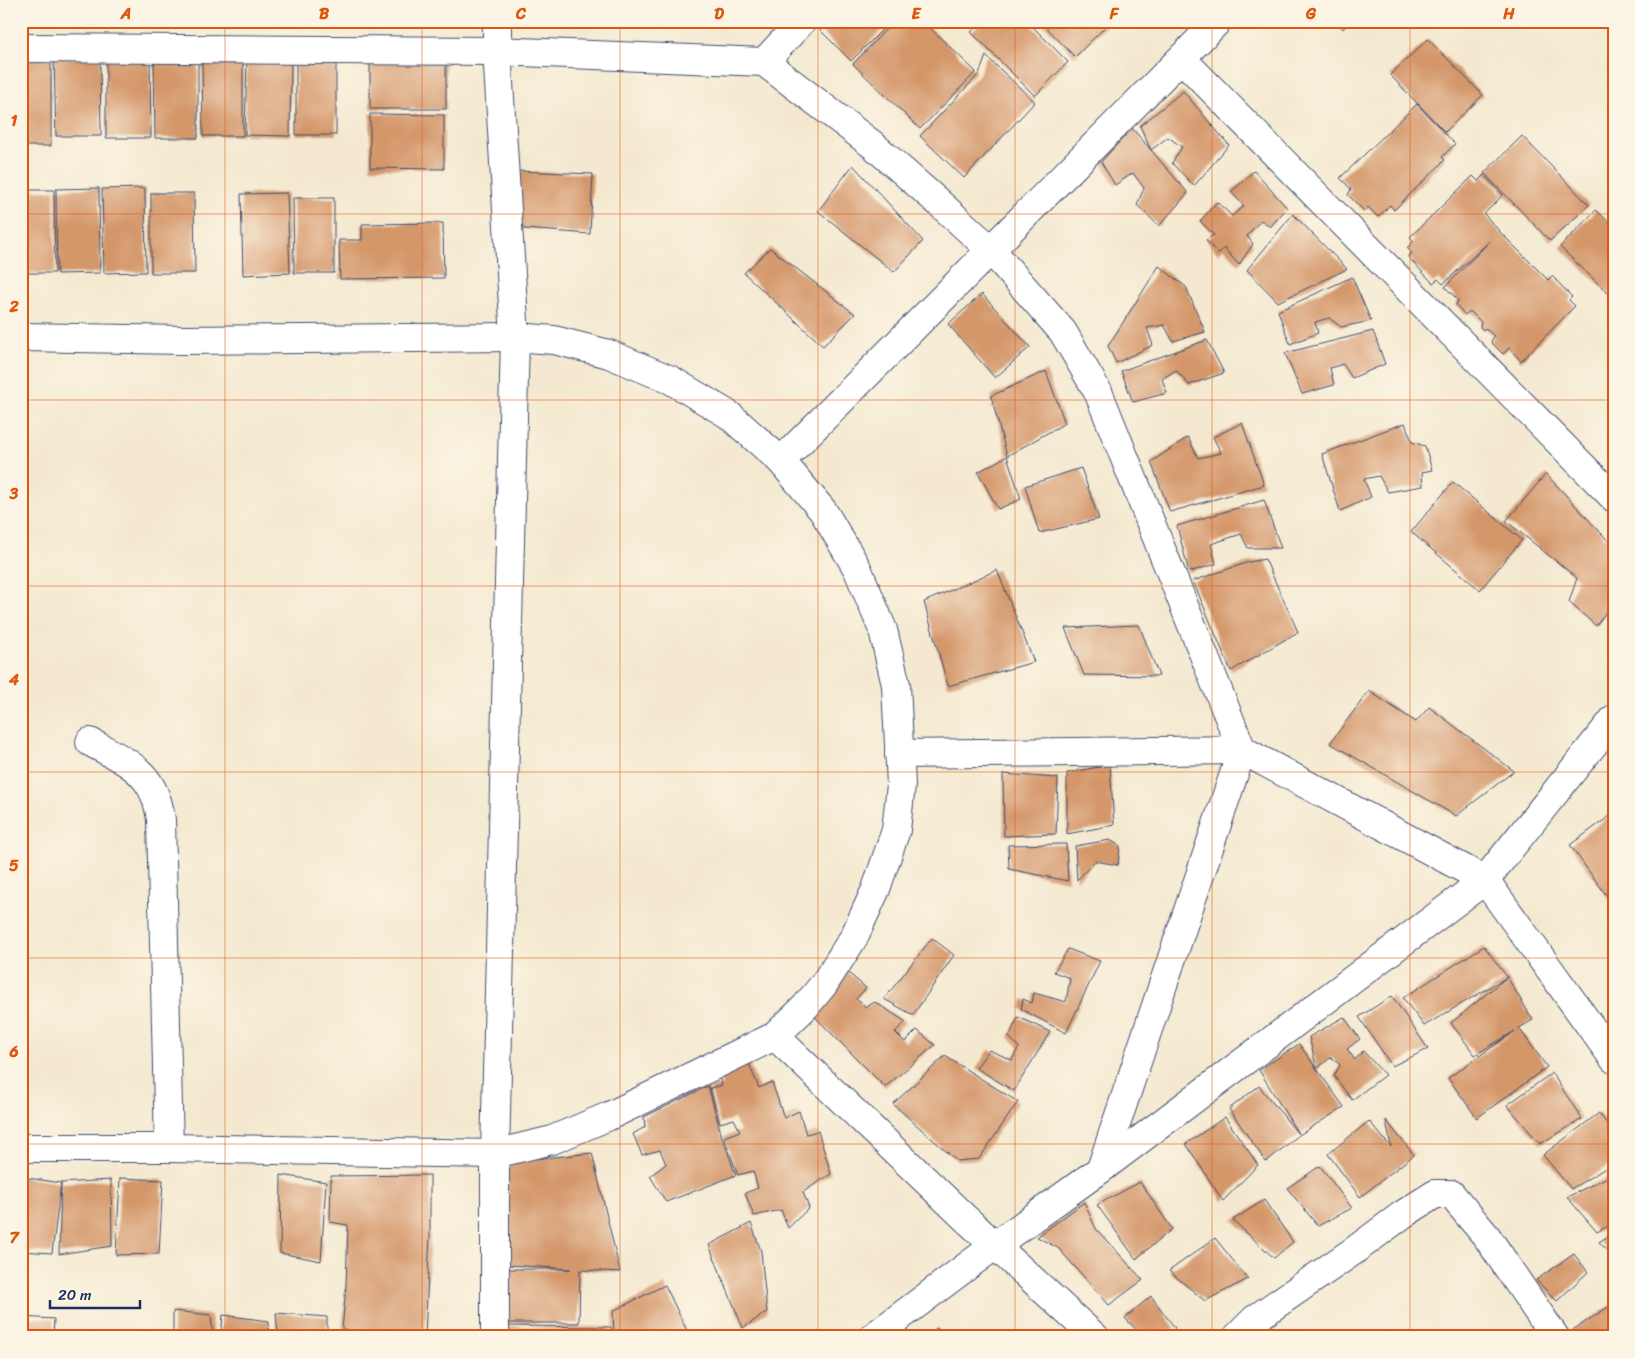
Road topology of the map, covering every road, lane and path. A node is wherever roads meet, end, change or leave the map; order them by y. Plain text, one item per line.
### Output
1 (497, 21) edge
2 (802, 21) edge
3 (1218, 21) edge
4 (21, 48) edge
5 (497, 51) junction
6 (1182, 59) junction
7 (764, 62) junction
8 (990, 250) junction
9 (21, 337) edge
10 (515, 337) junction
11 (781, 461) junction
12 (1614, 498) edge
13 (1614, 719) edge
14 (90, 742) dead end
15 (1242, 750) junction
16 (899, 754) junction
17 (1485, 880) junction
18 (776, 1036) junction
19 (1614, 1059) edge
20 (21, 1148) edge
21 (169, 1148) junction
22 (495, 1154) junction
23 (1101, 1169) junction
24 (994, 1246) junction
25 (495, 1337) edge
26 (873, 1337) edge
27 (1094, 1337) edge
28 (1237, 1337) edge
29 (1554, 1337) edge

1 - 5 street
2 - 7 street
3 - 6 street
4 - 5 street
5 - 7 street
5 - 10 street
6 - 8 street
6 - 12 street
7 - 8 street
8 - 11 street
8 - 15 street
9 - 10 street
10 - 11 street
10 - 22 street
11 - 16 street
13 - 17 street
14 - 21 street
15 - 16 street
15 - 17 street
15 - 23 street
16 - 18 street
17 - 19 street
17 - 23 street
18 - 22 street
18 - 24 street
20 - 21 street
21 - 22 street
22 - 25 street
23 - 24 street
24 - 26 street
24 - 27 street
28 - 29 street

